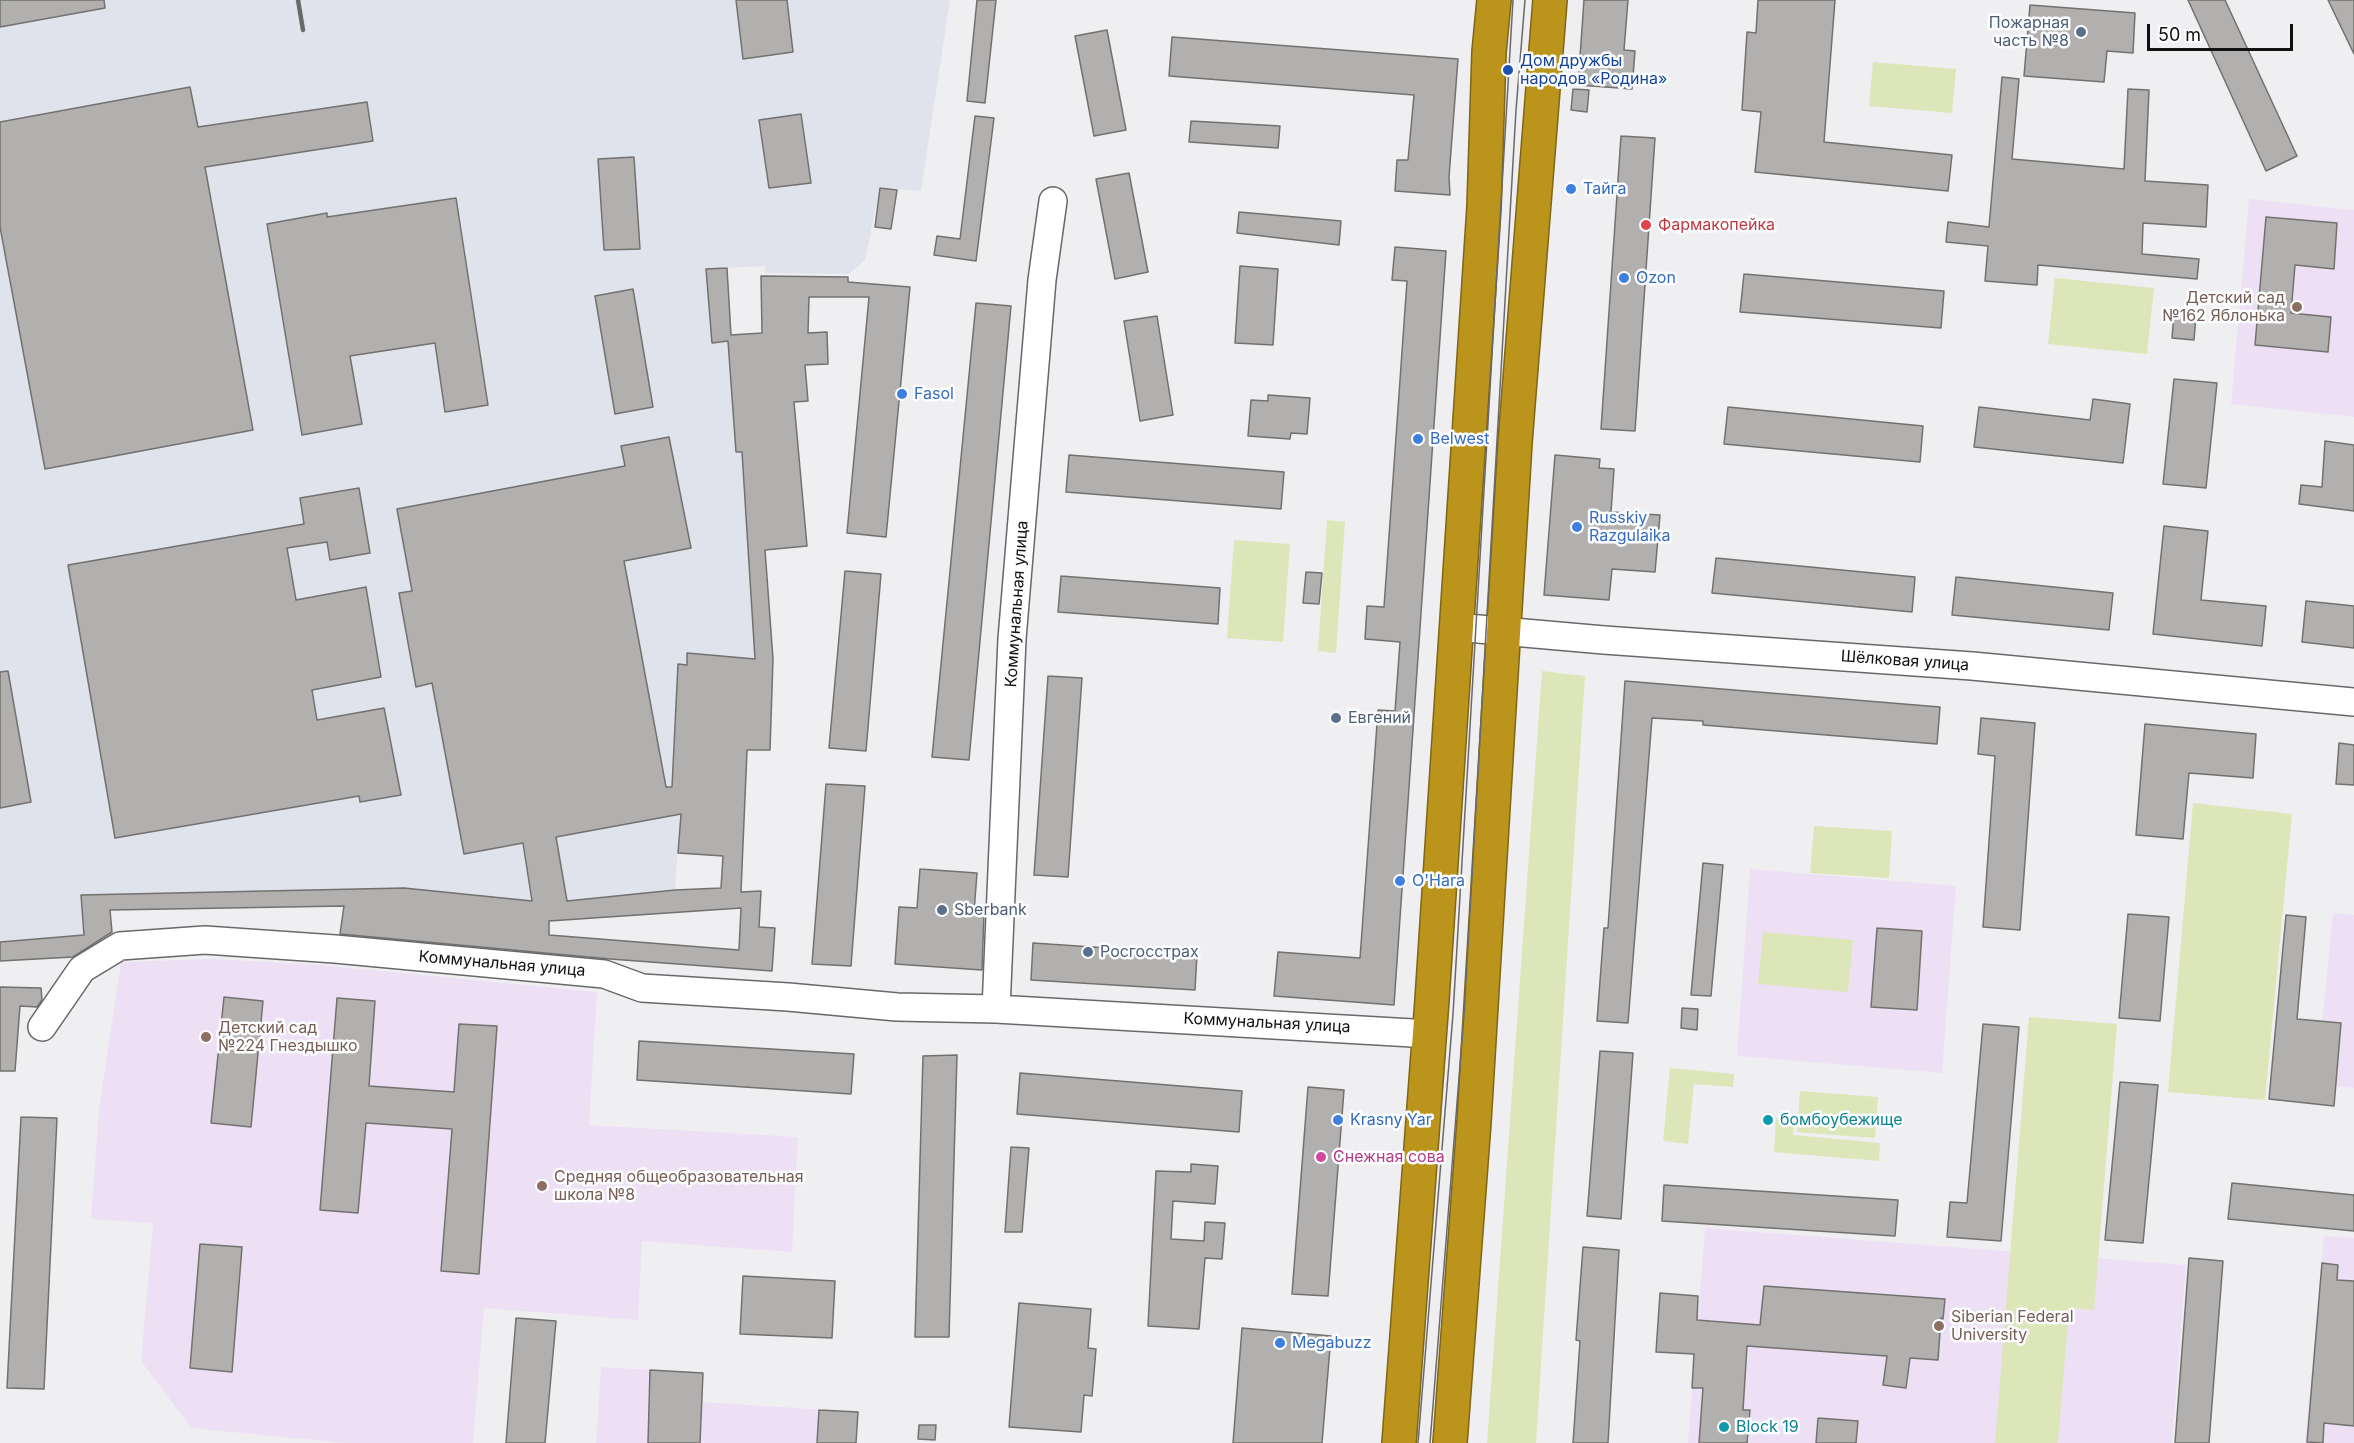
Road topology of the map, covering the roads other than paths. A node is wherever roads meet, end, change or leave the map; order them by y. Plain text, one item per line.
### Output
1 (1494, 0) edge
2 (1550, 0) edge
3 (1053, 201) dead end
4 (1456, 627) junction
5 (1503, 630) junction
6 (2354, 702) edge
7 (996, 1009) junction
8 (42, 1027) dead end
9 (1430, 1034) junction
10 (1399, 1443) edge
11 (1450, 1443) edge

1 - 4 highway
2 - 5 highway
3 - 7 street, Коммунальная улица
4 - 5 street, Шёлковая улица
4 - 9 highway
5 - 6 street, Шёлковая улица
5 - 11 highway
7 - 8 street, Коммунальная улица
7 - 9 street, Коммунальная улица
9 - 10 highway

